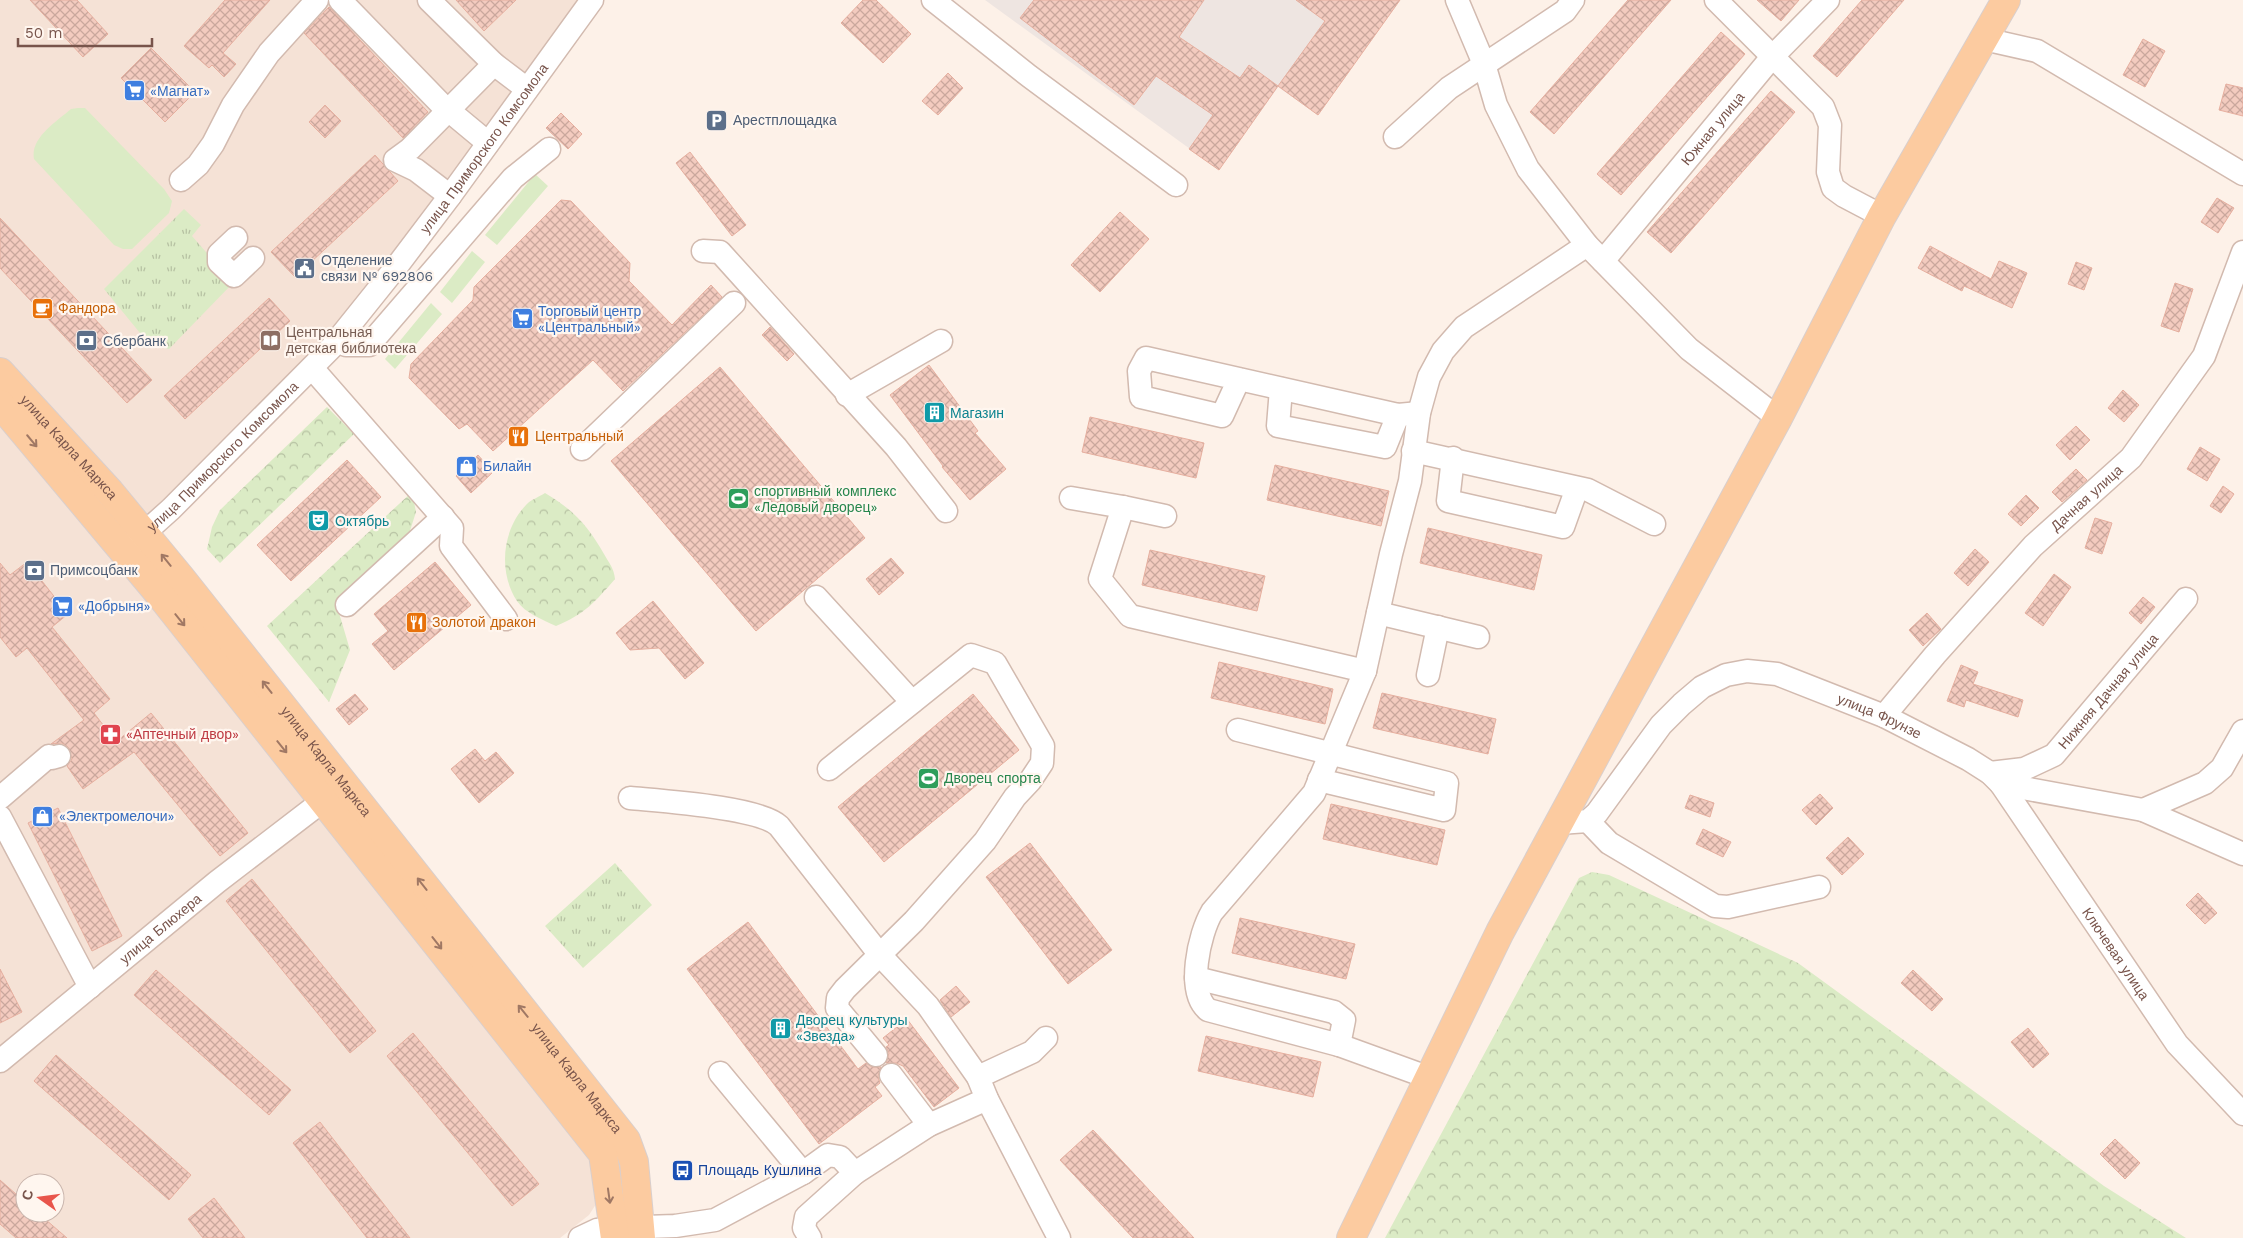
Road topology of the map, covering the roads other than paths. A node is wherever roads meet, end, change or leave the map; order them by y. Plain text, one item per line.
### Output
1 (317, 0) edge
2 (340, 0) edge
3 (429, 0) edge
4 (592, 0) edge
5 (933, 0) edge
6 (1457, 0) edge
7 (1573, 0) edge
8 (1716, 0) edge
9 (1828, 0) edge
10 (2006, 0) edge
11 (1984, 39) junction
12 (1772, 57) junction
13 (494, 64) junction
14 (1484, 64) junction
15 (527, 89) junction
16 (448, 111) junction
17 (1395, 137) dead end
18 (488, 143) junction
19 (549, 149) dead end
20 (2243, 174) edge
21 (182, 180) dead end
22 (1176, 185) dead end
23 (450, 196) junction
24 (1882, 216) junction
25 (236, 238) dead end
26 (1587, 245) junction
27 (703, 251) dead end
28 (2243, 252) edge
29 (254, 258) dead end
30 (1603, 261) junction
31 (734, 303) dead end
32 (339, 338) junction
33 (941, 341) dead end
34 (312, 368) junction
35 (0, 372) edge
36 (1239, 379) dead end
37 (1281, 389) junction
38 (847, 395) junction
39 (0, 404) edge
40 (1408, 414) junction
41 (1778, 418) junction
42 (582, 449) dead end
43 (1413, 450) junction
44 (1453, 458) junction
45 (1577, 488) junction
46 (1071, 498) dead end
47 (1123, 507) junction
48 (946, 511) dead end
49 (1166, 516) dead end
50 (443, 517) junction
51 (1654, 524) dead end
52 (144, 533) junction
53 (124, 551) junction
54 (816, 597) dead end
55 (2186, 599) dead end
56 (347, 605) dead end
57 (1378, 613) junction
58 (506, 619) dead end
59 (1438, 627) junction
60 (1478, 637) dead end
61 (1365, 671) junction
62 (1428, 675) dead end
63 (912, 702) junction
64 (1884, 716) junction
65 (1238, 730) dead end
66 (2243, 731) edge
67 (1330, 753) junction
68 (59, 756) dead end
69 (829, 769) dead end
70 (1995, 779) junction
71 (1319, 780) junction
72 (0, 798) edge
73 (630, 798) dead end
74 (324, 800) junction
75 (2143, 810) junction
76 (0, 817) edge
77 (1588, 821) junction
78 (1559, 823) junction
79 (2243, 854) edge
80 (1819, 888) dead end
81 (880, 955) junction
82 (1196, 978) junction
83 (90, 987) junction
84 (1046, 1038) dead end
85 (1339, 1045) junction
86 (876, 1055) dead end
87 (0, 1061) edge
88 (720, 1073) dead end
89 (891, 1075) dead end
90 (978, 1077) junction
91 (1430, 1078) junction
92 (987, 1099) junction
93 (2243, 1114) edge
94 (929, 1125) junction
95 (803, 1173) junction
96 (855, 1173) junction
97 (614, 1233) edge
98 (641, 1233) edge
99 (580, 1238) edge
100 (810, 1238) edge
101 (1059, 1238) edge
102 (1351, 1238) edge

1 - 21 street
2 - 16 street
3 - 13 street
4 - 15 street, улица Приморского Комсомола
5 - 22 street
6 - 14 street
7 - 14 street
8 - 12 street
9 - 12 street, Южная улица
10 - 11 main road
11 - 20 street
11 - 24 main road
12 - 24 street
12 - 30 street, Южная улица
13 - 15 street
13 - 16 street
14 - 17 street
14 - 26 street
15 - 18 street, улица Приморского Комсомола
16 - 18 street
16 - 23 street
18 - 23 street, улица Приморского Комсомола
19 - 32 street
23 - 32 street, улица Приморского Комсомола
24 - 41 main road
25 - 29 street
26 - 30 street
26 - 40 street
27 - 38 street
28 - 64 street, Дачная улица
30 - 41 street
31 - 42 street
32 - 34 street, улица Приморского Комсомола
33 - 38 street
34 - 50 street
34 - 52 street, улица Приморского Комсомола
35 - 52 main road, улица Карла Маркса
36 - 37 street
37 - 40 street
37 - 40 street
38 - 48 street
39 -> 53 main road, улица Карла Маркса
40 - 43 street
41 - 78 main road
43 - 44 street
43 - 57 street
44 - 45 street
44 - 45 street
45 - 51 street
46 - 47 street
47 - 49 street
47 - 61 street
50 - 56 street
50 - 58 street
52 - 53 street, улица Приморского Комсомола
98 -> 52 main road, улица Карла Маркса
53 -> 74 main road, улица Карла Маркса
54 - 63 street
55 - 70 street, Нижняя Дачная улица
57 - 59 street
57 - 61 street
59 - 60 street
59 - 62 street
61 - 67 street
63 - 69 street
63 - 81 street
64 - 70 street, улица Фрунзе
64 - 77 street, улица Фрунзе
65 - 67 street
66 - 75 street
67 - 71 street
67 - 71 street
68 - 72 street
70 - 75 street, улица Фрунзе
70 - 93 street, Ключевая улица
71 - 82 street
73 - 81 street
74 - 83 street, улица Блюхера
74 -> 97 main road, улица Карла Маркса
75 - 79 street, улица Фрунзе
76 - 83 street
77 - 78 street
77 - 80 street
78 - 91 main road
81 - 86 street
81 - 90 street
82 - 85 street
82 - 85 street
83 - 87 street, улица Блюхера
84 - 90 street
85 - 91 street
88 - 95 street
89 - 94 street
90 - 92 street
91 - 102 main road
92 - 94 street
92 - 101 street
94 - 96 street
95 - 96 street
95 - 98 street
96 - 100 street
97 - 98 street
97 - 99 street

